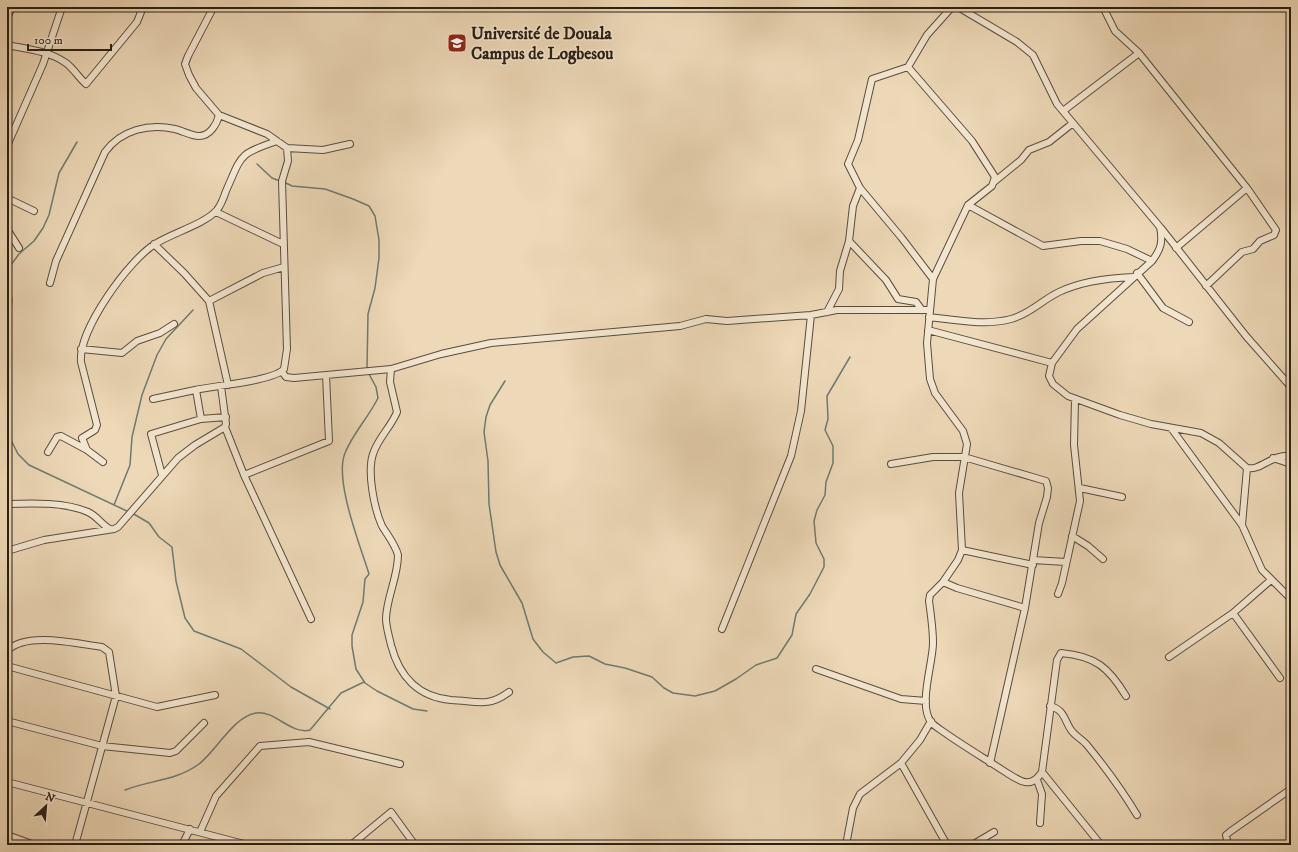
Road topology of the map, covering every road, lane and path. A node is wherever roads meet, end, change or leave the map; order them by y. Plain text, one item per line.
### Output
1 (12, 7) edge
2 (62, 7) edge
3 (142, 7) edge
4 (211, 7) edge
5 (952, 7) edge
6 (958, 7) edge
7 (1103, 7) edge
8 (7, 18) edge
9 (7, 45) edge
10 (46, 52) junction
11 (1139, 53) junction
12 (908, 67) junction
13 (1063, 111) junction
14 (219, 115) junction
15 (1073, 123) junction
16 (277, 141) junction
17 (350, 144) dead end
18 (7, 146) edge
19 (287, 148) junction
20 (994, 182) junction
21 (860, 188) junction
22 (1248, 188) junction
23 (7, 198) edge
24 (968, 205) junction
25 (34, 211) dead end
26 (216, 212) junction
27 (1160, 227) junction
28 (7, 229) edge
29 (849, 241) junction
30 (154, 244) junction
31 (283, 244) junction
32 (19, 248) dead end
33 (1176, 248) junction
34 (1152, 261) junction
35 (284, 267) junction
36 (1135, 275) junction
37 (933, 279) junction
38 (50, 283) dead end
39 (1206, 286) junction
40 (209, 301) junction
41 (922, 310) junction
42 (930, 310) junction
43 (827, 312) junction
44 (811, 315) junction
45 (929, 318) junction
46 (1189, 322) dead end
47 (174, 324) dead end
48 (928, 330) junction
49 (81, 349) junction
50 (1052, 363) junction
51 (391, 369) junction
52 (282, 372) junction
53 (326, 375) junction
54 (224, 386) junction
55 (1291, 388) edge
56 (196, 390) junction
57 (153, 399) dead end
58 (1075, 399) junction
59 (226, 417) junction
60 (201, 419) junction
61 (225, 427) junction
62 (1171, 428) junction
63 (87, 450) junction
64 (48, 452) dead end
65 (1291, 456) edge
66 (964, 457) junction
67 (1273, 458) junction
68 (103, 462) dead end
69 (891, 464) dead end
70 (1291, 464) edge
71 (1247, 468) junction
72 (162, 475) junction
73 (244, 475) junction
74 (1080, 488) junction
75 (1122, 497) dead end
76 (7, 504) edge
77 (1242, 525) junction
78 (110, 530) junction
79 (1072, 536) junction
80 (962, 550) junction
81 (7, 551) edge
82 (1103, 559) dead end
83 (1033, 562) junction
84 (1066, 562) junction
85 (1271, 580) junction
86 (943, 582) junction
87 (1058, 594) dead end
88 (1291, 599) edge
89 (1025, 608) junction
90 (1233, 613) junction
91 (311, 619) dead end
92 (722, 629) dead end
93 (7, 651) edge
94 (1169, 657) dead end
95 (7, 666) edge
96 (816, 668) dead end
97 (1280, 678) dead end
98 (509, 692) dead end
99 (215, 695) dead end
100 (116, 696) junction
101 (1126, 696) dead end
102 (926, 701) junction
103 (1050, 706) junction
104 (7, 721) edge
105 (931, 721) junction
106 (204, 723) dead end
107 (102, 746) junction
108 (901, 763) junction
109 (990, 763) junction
110 (400, 764) dead end
111 (1042, 772) junction
112 (1037, 780) junction
113 (7, 782) edge
114 (1291, 789) edge
115 (87, 803) junction
116 (1137, 815) dead end
117 (1040, 822) dead end
118 (190, 829) junction
119 (200, 832) junction
120 (994, 832) dead end
121 (7, 835) edge
122 (35, 845) edge
123 (75, 845) edge
124 (182, 845) edge
125 (248, 845) edge
126 (351, 845) edge
127 (416, 845) edge
128 (846, 845) edge
129 (948, 845) edge
130 (972, 845) edge
131 (1102, 845) edge
132 (1228, 845) edge

1 - 8 street
2 - 10 street
3 - 10 street
4 - 14 street
5 - 12 street
6 - 13 street
7 - 11 street
9 - 10 street
10 - 18 street
11 - 13 street
11 - 22 street
12 - 20 street
12 - 21 street
13 - 15 street
14 - 16 street
14 - 38 street
15 - 20 street
15 - 27 street
16 - 19 street
16 - 26 street
17 - 19 street
19 - 31 street
20 - 24 street
21 - 29 street
21 - 37 street
22 - 33 street
22 - 39 street
23 - 25 street
24 - 34 street
24 - 37 street
26 - 30 street
26 - 31 street
27 - 33 street
27 - 34 street
28 - 32 street
29 - 41 street
29 - 43 street
30 - 40 street
30 - 49 street
31 - 35 street
33 - 39 street
34 - 36 street
35 - 40 street
35 - 52 street
36 - 45 street
36 - 46 street
36 - 50 street
37 - 42 street
39 - 55 street
40 - 54 street
41 - 42 street
41 - 43 street
42 - 45 street
43 - 44 street
44 - 51 street
44 - 92 street
45 - 48 street
47 - 49 street
48 - 50 street
48 - 66 street
49 - 63 street
50 - 58 street
51 - 53 street
51 - 98 street
52 - 53 street
52 - 54 street
53 - 73 street
54 - 56 street
54 - 59 street
56 - 57 street
56 - 60 street
58 - 62 street
58 - 74 street
59 - 60 street
59 - 61 street
60 - 72 street
61 - 72 street
61 - 73 street
62 - 71 street
62 - 77 street
63 - 64 street
63 - 68 street
65 - 67 street
66 - 69 street
66 - 80 street
66 - 83 street
67 - 70 street
67 - 71 street
71 - 77 street
72 - 78 street
73 - 91 street
74 - 75 street
74 - 79 street
76 - 78 street
77 - 85 street
78 - 81 street
79 - 82 street
79 - 84 street
80 - 83 street
80 - 86 street
83 - 84 street
83 - 89 street
84 - 87 street
85 - 88 street
85 - 90 street
86 - 89 street
86 - 102 street
89 - 109 street
90 - 94 street
90 - 97 street
93 - 100 street
95 - 100 street
96 - 102 street
99 - 100 street
100 - 107 street
101 - 103 street
102 - 105 street
103 - 111 street
103 - 116 street
104 - 107 street
105 - 108 street
105 - 109 street
106 - 107 street
107 - 115 street
108 - 128 street
108 - 129 street
109 - 112 street
110 - 119 street
111 - 112 street
111 - 131 street
112 - 117 street
113 - 115 street
114 - 132 street
115 - 118 street
115 - 123 street
118 - 119 street
118 - 124 street
119 - 125 street
120 - 130 street
121 - 122 street
126 - 127 street

